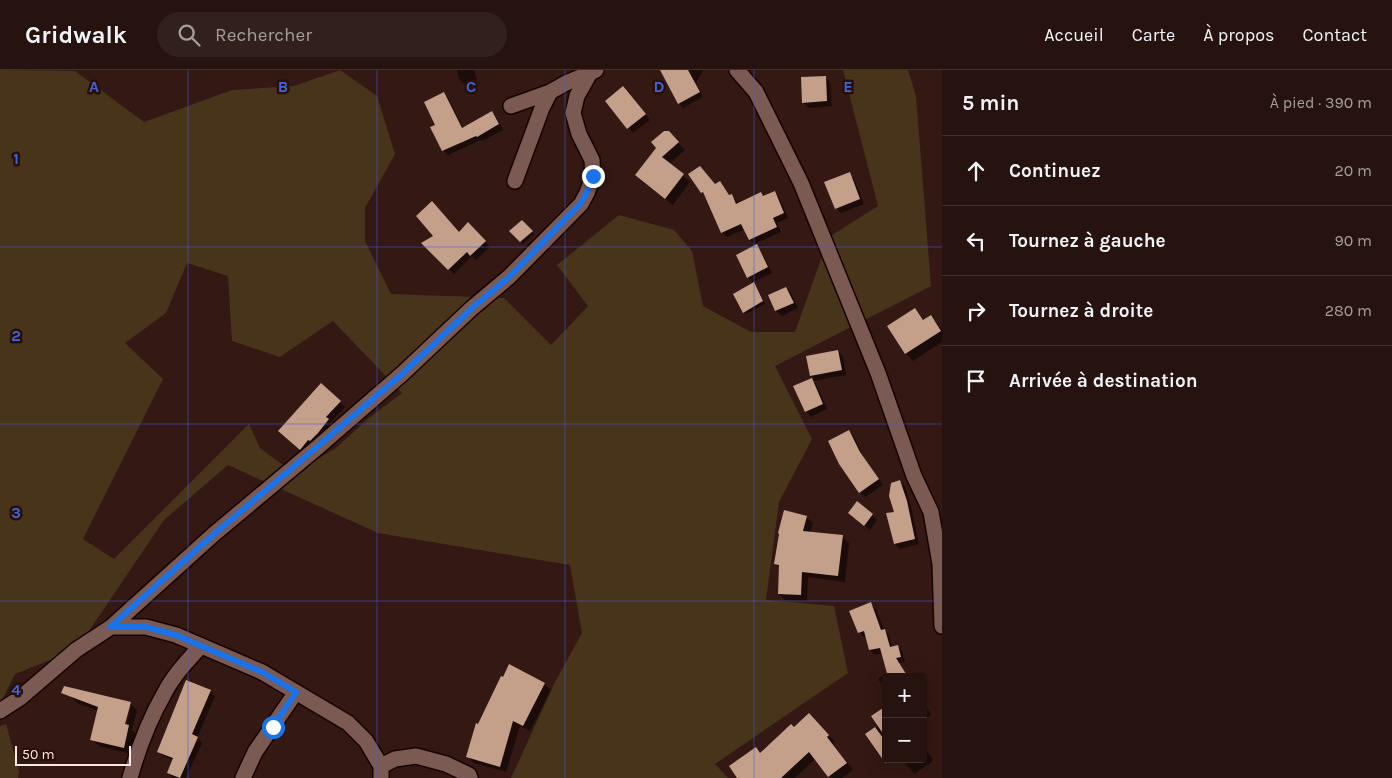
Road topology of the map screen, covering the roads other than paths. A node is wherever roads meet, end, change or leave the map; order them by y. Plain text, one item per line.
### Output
1 (738, 70) edge
2 (593, 72) edge
3 (550, 92) junction
4 (511, 106) dead end
5 (516, 181) dead end
6 (942, 626) edge
7 (110, 627) junction
8 (200, 646) junction
9 (296, 692) junction
10 (0, 711) edge
11 (381, 772) edge
12 (130, 778) edge
13 (244, 778) edge
14 (470, 778) edge

1 - 6 street
2 - 3 street
2 - 7 street
3 - 4 street
3 - 5 street
7 - 8 street
7 - 10 street
8 - 9 street
8 - 12 street
9 - 11 street
9 - 13 street
11 - 14 street

